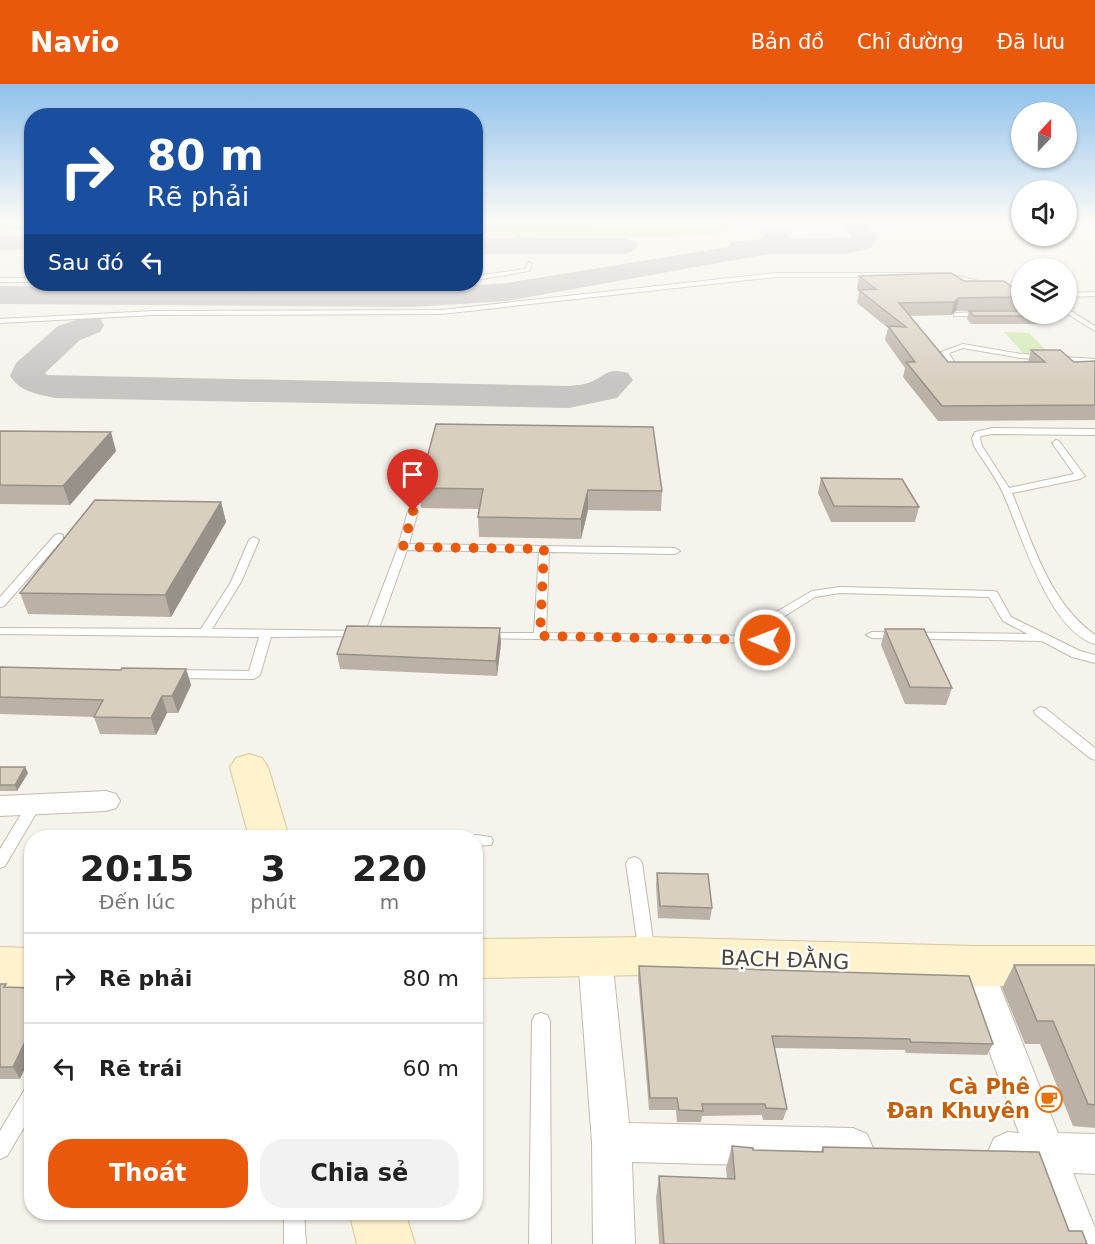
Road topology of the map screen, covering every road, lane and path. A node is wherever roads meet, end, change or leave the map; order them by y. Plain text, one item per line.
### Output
1 (500, 275) edge
2 (921, 275) edge
3 (945, 275) edge
4 (483, 277) edge
5 (0, 280) edge
6 (24, 280) edge
7 (1011, 290) edge
8 (1095, 294) edge
9 (1077, 295) edge
10 (989, 314) edge
11 (956, 315) edge
12 (1077, 318) edge
13 (0, 321) edge
14 (1095, 329) edge
15 (1095, 361) edge
16 (955, 371) edge
17 (1095, 432) edge
18 (1056, 443) dead end
19 (1006, 491) junction
20 (413, 511) dead end
21 (59, 537) dead end
22 (254, 540) dead end
23 (403, 547) junction
24 (544, 549) junction
25 (675, 551) dead end
26 (0, 604) edge
27 (0, 631) edge
28 (204, 633) junction
29 (266, 634) junction
30 (472, 635) edge
31 (872, 635) dead end
32 (540, 636) junction
33 (1044, 638) junction
34 (1095, 641) edge
35 (1095, 660) edge
36 (161, 674) edge
37 (1040, 711) dead end
38 (1095, 755) edge
39 (249, 767) dead end
40 (106, 801) dead end
41 (34, 805) junction
42 (0, 806) edge
43 (267, 830) edge
44 (0, 862) edge
45 (634, 863) dead end
46 (648, 956) junction
47 (596, 957) junction
48 (483, 958) edge
49 (975, 966) junction
50 (1095, 966) edge
51 (0, 967) edge
52 (24, 968) edge
53 (541, 1021) dead end
54 (24, 1108) edge
55 (612, 1143) junction
56 (0, 1149) edge
57 (882, 1149) edge
58 (976, 1151) edge
59 (1047, 1153) junction
60 (1095, 1154) edge
61 (294, 1220) edge
62 (379, 1220) edge
63 (295, 1244) edge
64 (386, 1244) edge
65 (540, 1244) edge
66 (614, 1244) edge
67 (1080, 1244) edge

1 - 4 lane
2 - 13 lane
3 - 7 lane
5 - 6 lane
8 - 9 lane
10 - 11 lane
12 - 14 lane
15 - 16 lane
17 - 19 lane
18 - 19 lane
19 - 34 lane
20 - 23 lane
21 - 26 lane
22 - 28 lane
23 - 24 lane
23 - 29 lane
24 - 25 lane
24 - 32 lane
27 - 28 lane
28 - 29 lane
29 - 36 lane
30 - 32 lane
31 - 33 lane
32 - 33 lane
33 - 35 lane
37 - 38 lane
39 - 43 street
40 - 41 street
41 - 42 street
41 - 44 lane
45 - 46 lane
46 - 47 street, BẠCH ĐẰNG
46 - 49 street, BẠCH ĐẰNG
47 - 48 street, BẠCH ĐẰNG
47 - 55 street
49 - 50 street, BẠCH ĐẰNG
49 - 59 street
51 - 52 street
53 - 65 lane
54 - 56 lane
55 - 57 street
55 - 66 street
58 - 59 street
59 - 60 street
59 - 67 street
61 - 63 lane
62 - 64 street

